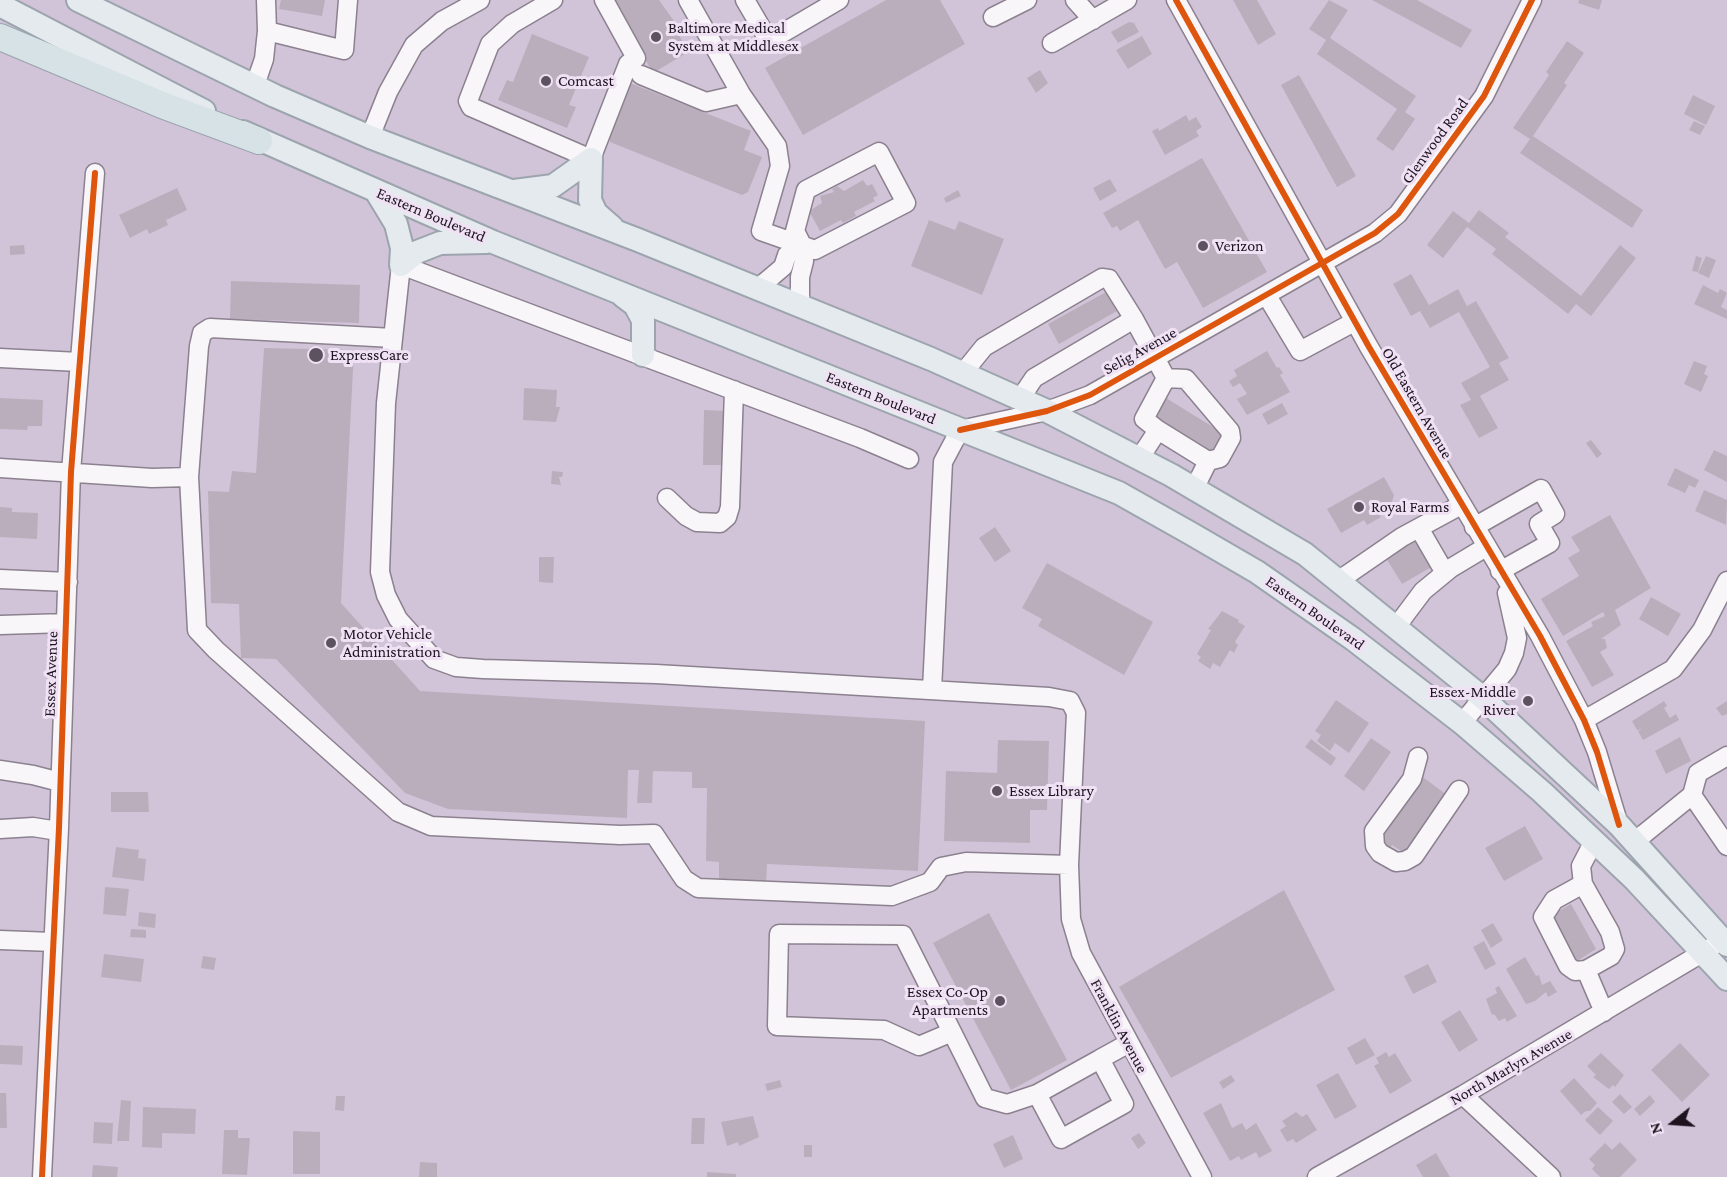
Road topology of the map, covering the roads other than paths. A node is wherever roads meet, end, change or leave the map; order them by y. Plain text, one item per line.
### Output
1 (78, 0) edge
2 (266, 0) edge
3 (348, 0) edge
4 (480, 0) edge
5 (553, 0) edge
6 (604, 0) edge
7 (688, 0) edge
8 (745, 0) edge
9 (839, 0) edge
10 (1027, 0) edge
11 (1075, 0) edge
12 (1127, 0) edge
13 (1176, 0) edge
14 (1532, 0) edge
15 (0, 5) edge
16 (812, 6) edge
17 (993, 17) dead end
18 (1093, 20) junction
19 (267, 31) junction
20 (0, 38) edge
21 (1052, 43) dead end
22 (641, 75) dead end
23 (255, 85) junction
24 (741, 94) junction
25 (370, 137) junction
26 (259, 141) junction
27 (591, 159) junction
28 (95, 173) dead end
29 (509, 191) junction
30 (376, 192) junction
31 (615, 231) junction
32 (493, 242) junction
33 (802, 245) junction
34 (401, 265) junction
35 (1322, 265) junction
36 (758, 289) junction
37 (617, 292) junction
38 (1267, 296) junction
39 (800, 306) junction
40 (1134, 319) junction
41 (1354, 322) junction
42 (393, 338) junction
43 (643, 355) junction
44 (0, 358) edge
45 (1155, 359) junction
46 (79, 362) junction
47 (963, 373) junction
48 (1166, 378) junction
49 (734, 390) junction
50 (1020, 399) junction
51 (1047, 411) junction
52 (960, 430) junction
53 (1158, 430) junction
54 (909, 459) dead end
55 (1139, 459) junction
56 (1209, 462) junction
57 (0, 468) edge
58 (70, 472) junction
59 (189, 477) junction
60 (1194, 489) junction
61 (667, 498) dead end
62 (1461, 505) junction
63 (1474, 527) junction
64 (1419, 528) junction
65 (1486, 547) junction
66 (1500, 571) junction
67 (1445, 573) junction
68 (0, 579) edge
69 (1338, 581) junction
70 (1727, 581) edge
71 (68, 582) junction
72 (66, 622) junction
73 (0, 625) edge
74 (1396, 627) junction
75 (932, 690) junction
76 (1483, 698) junction
77 (1584, 720) junction
78 (1462, 723) junction
79 (1727, 756) edge
80 (1418, 758) dead end
81 (0, 770) edge
82 (60, 782) junction
83 (1459, 790) dead end
84 (1692, 795) junction
85 (1619, 825) junction
86 (0, 829) edge
87 (58, 831) junction
88 (1594, 841) junction
89 (1634, 842) junction
90 (1727, 846) edge
91 (1069, 865) junction
92 (1583, 884) junction
93 (0, 940) edge
94 (1725, 940) edge
95 (53, 942) junction
96 (1702, 954) junction
97 (1586, 970) junction
98 (1727, 979) edge
99 (1604, 1012) junction
100 (952, 1032) junction
101 (1129, 1043) junction
102 (1100, 1059) junction
103 (1037, 1095) junction
104 (1463, 1095) junction
105 (42, 1177) edge
106 (1202, 1177) edge
107 (1317, 1177) edge
108 (1551, 1177) edge

1 - 23 main road
2 - 19 street
3 - 19 street
4 - 25 street
5 - 27 street
6 - 27 street
7 - 24 street
8 - 16 street
9 - 16 street
10 - 17 street
11 - 18 street
12 - 18 street
13 - 35 street, Old Eastern Avenue
14 - 35 street, Glenwood Road
15 - 26 main road, Eastern Boulevard
18 - 21 street
19 - 23 street
20 - 26 highway
22 - 24 street
23 - 25 main road
24 - 33 street
25 - 29 main road
26 - 30 main road, Eastern Boulevard
27 - 29 main road
27 - 31 main road
28 - 46 street, Essex Avenue
29 - 31 main road
30 - 32 main road, Eastern Boulevard
30 - 34 main road
31 - 36 main road
32 - 34 main road
32 - 37 main road, Eastern Boulevard
33 - 33 street
33 - 36 street
33 - 39 street
34 - 42 street
34 - 43 street
35 - 38 street, Selig Avenue
35 - 41 street, Old Eastern Avenue
36 - 39 main road
37 - 43 main road
37 - 52 main road, Eastern Boulevard
38 - 41 street
38 - 45 street, Selig Avenue
39 - 47 main road
40 - 45 street
40 - 47 street
40 - 50 street
41 - 62 street, Old Eastern Avenue
42 - 59 street
42 - 75 street
43 - 49 street
44 - 46 street
45 - 48 street
45 - 51 street, Selig Avenue
46 - 58 street, Essex Avenue
47 - 50 main road
48 - 53 street
48 - 56 street
49 - 54 street
49 - 61 street
50 - 51 main road
51 - 52 street, Selig Avenue
51 - 55 main road
52 - 75 street
52 - 78 main road, Eastern Boulevard
53 - 55 street
53 - 56 street
55 - 60 main road
56 - 60 street
57 - 58 street
58 - 59 street
58 - 71 street, Essex Avenue
59 - 91 street
60 - 69 main road
62 - 63 street, Old Eastern Avenue
62 - 64 street
63 - 65 street, Old Eastern Avenue
63 - 66 street
64 - 67 street
64 - 69 street
65 - 66 street, Old Eastern Avenue
65 - 67 street
66 - 76 street, Old Eastern Avenue
66 - 77 street, Old Eastern Avenue
67 - 74 street
68 - 71 street
69 - 74 main road
70 - 77 street
71 - 72 street, Essex Avenue
72 - 73 street
72 - 82 street, Essex Avenue
74 - 76 main road
75 - 91 street, Franklin Avenue
76 - 78 street, Old Eastern Avenue
76 - 85 main road
77 - 85 street, Old Eastern Avenue
78 - 88 main road, Eastern Boulevard
79 - 84 street
80 - 83 street
81 - 82 street
82 - 87 street, Essex Avenue
84 - 89 street
84 - 90 street
85 - 89 main road
86 - 87 street
87 - 95 street, Essex Avenue
88 - 92 street
88 - 96 main road, Eastern Boulevard
89 - 94 main road
91 - 101 street, Franklin Avenue
92 - 97 street
92 - 97 street
93 - 95 street
94 - 96 street, North Marlyn Avenue
95 - 105 street, Essex Avenue
96 - 98 main road, Eastern Boulevard
96 - 99 street, North Marlyn Avenue
97 - 99 street
99 - 104 street, North Marlyn Avenue
100 - 100 street
100 - 103 street
101 - 102 street
101 - 106 street, Franklin Avenue
102 - 103 street
102 - 103 street
104 - 107 street, North Marlyn Avenue
104 - 108 street

